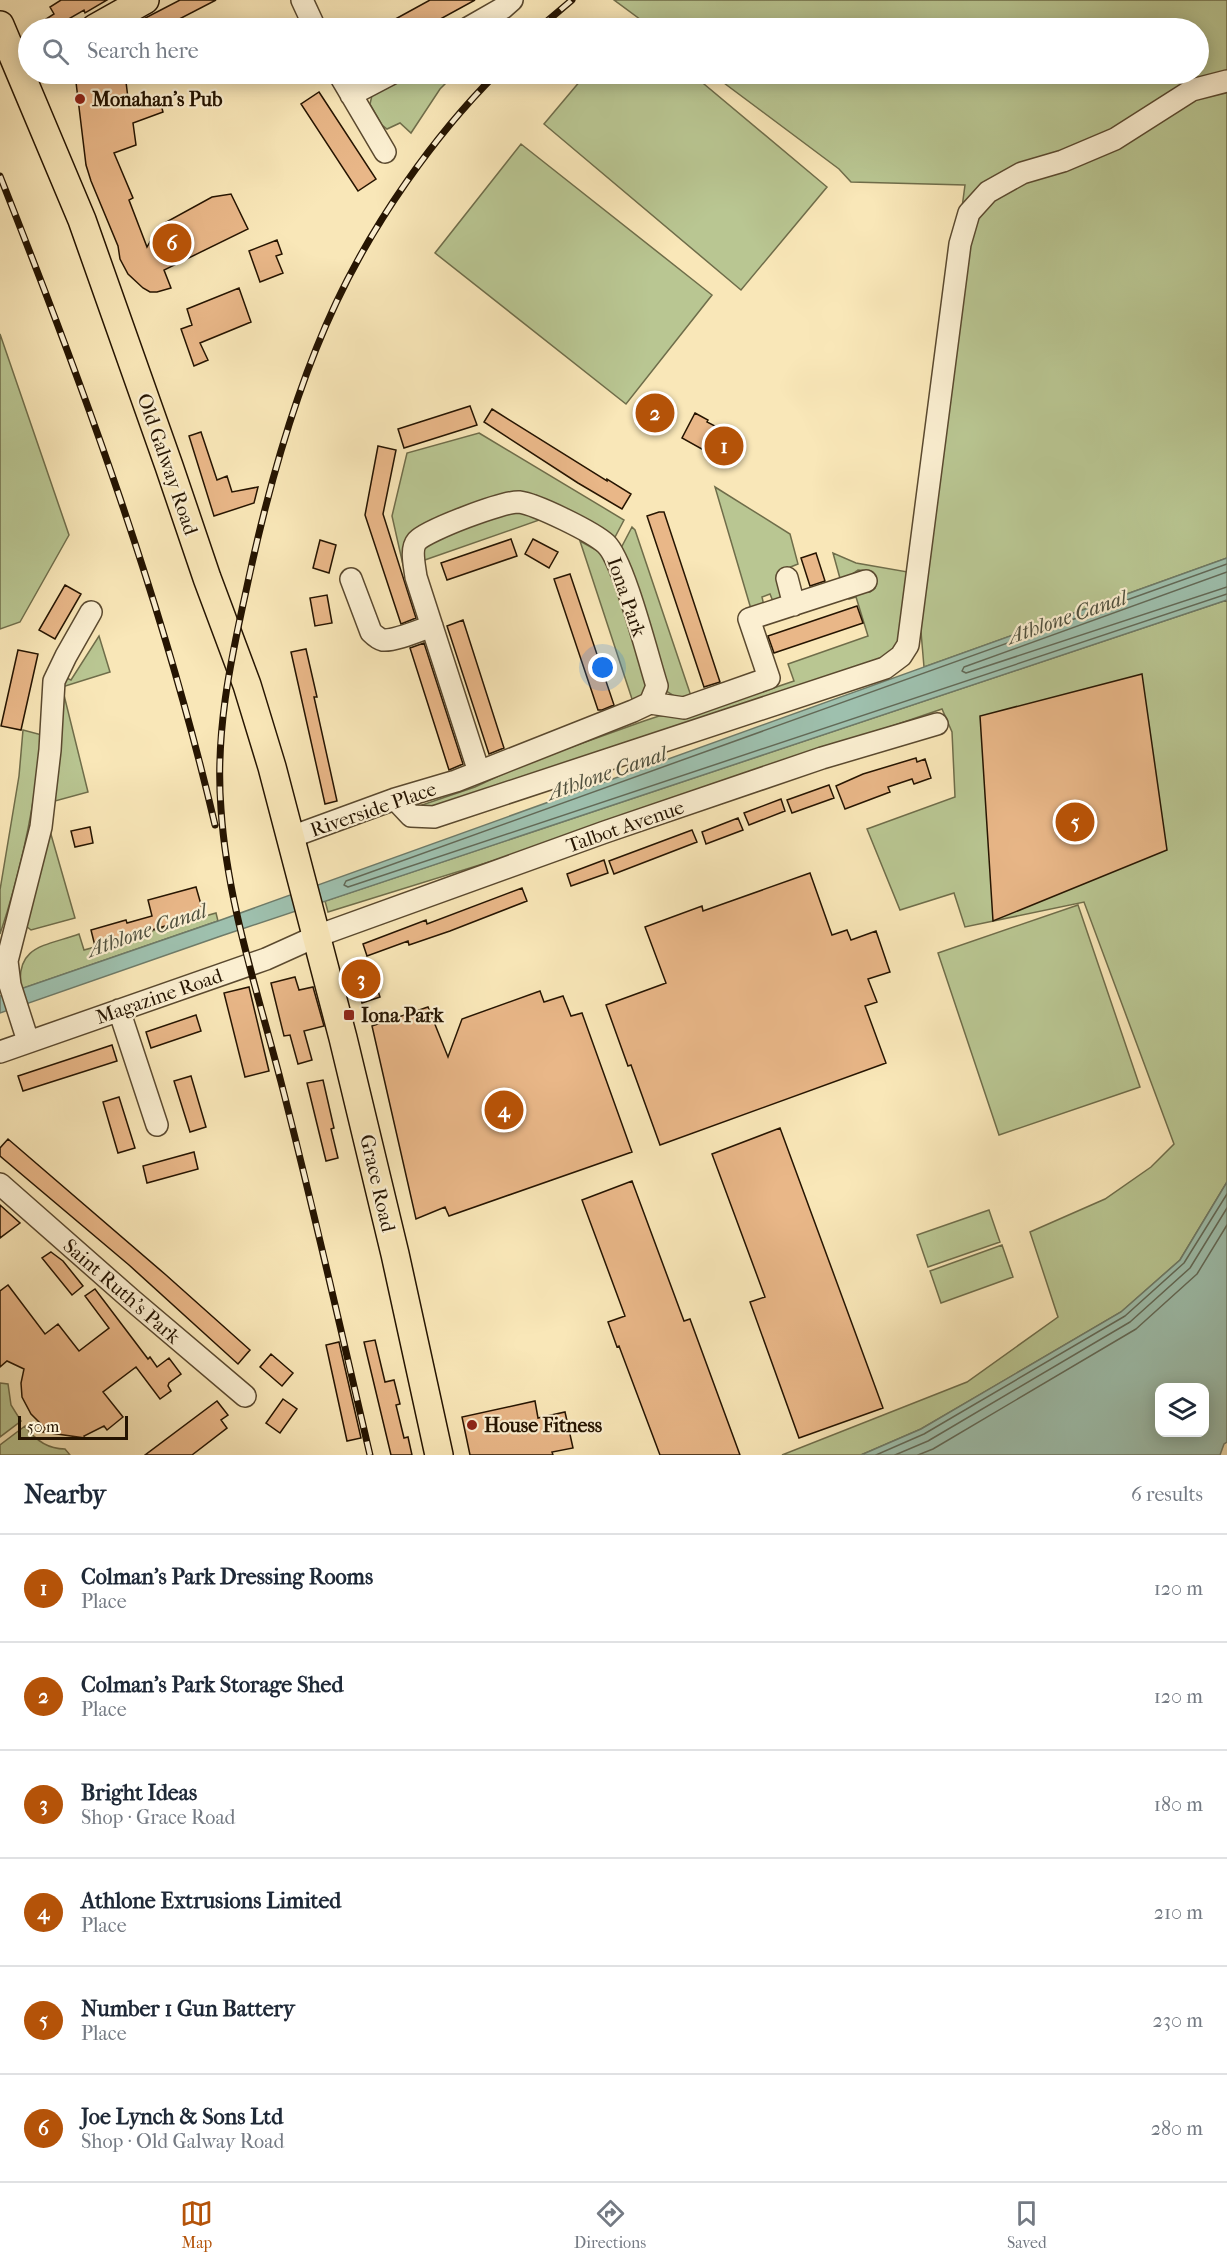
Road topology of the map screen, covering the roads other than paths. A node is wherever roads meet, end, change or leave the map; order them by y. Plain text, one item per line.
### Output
1 (145, 0) edge
2 (302, 0) edge
3 (512, 0) edge
4 (113, 18) edge
5 (310, 18) edge
6 (486, 18) edge
7 (0, 25) edge
8 (18, 60) edge
9 (1227, 81) edge
10 (29, 84) edge
11 (345, 84) edge
12 (372, 84) edge
13 (351, 95) junction
14 (385, 152) dead end
15 (787, 578) dead end
16 (351, 579) dead end
17 (866, 581) dead end
18 (794, 605) junction
19 (91, 612) dead end
20 (432, 626) junction
21 (650, 703) junction
22 (937, 724) dead end
23 (479, 772) junction
24 (395, 800) junction
25 (291, 837) junction
26 (314, 924) junction
27 (119, 1010) junction
28 (28, 1041) junction
29 (0, 1052) edge
30 (157, 1125) dead end
31 (0, 1184) edge
32 (245, 1396) dead end
33 (439, 1455) edge

1 - 4 main road
2 - 5 street
3 - 6 street
7 - 8 main road, Old Galway Road
9 - 24 street
10 - 25 main road, Old Galway Road
11 - 13 street
12 - 13 street
13 - 14 street
15 - 18 street
16 - 20 street
17 - 18 street
18 - 21 street
19 - 28 street
20 - 21 street, Iona Park
20 - 23 street, Iona Park
21 - 23 street
22 - 26 street, Talbot Avenue
23 - 24 street, Riverside Place
24 - 25 street, Riverside Place
25 - 26 main road, Old Galway Road
26 - 27 street, Magazine Road
26 - 33 main road, Grace Road
27 - 28 street, Magazine Road
27 - 30 street
28 - 29 street, Magazine Road
31 - 32 street, Saint Ruth's Park

